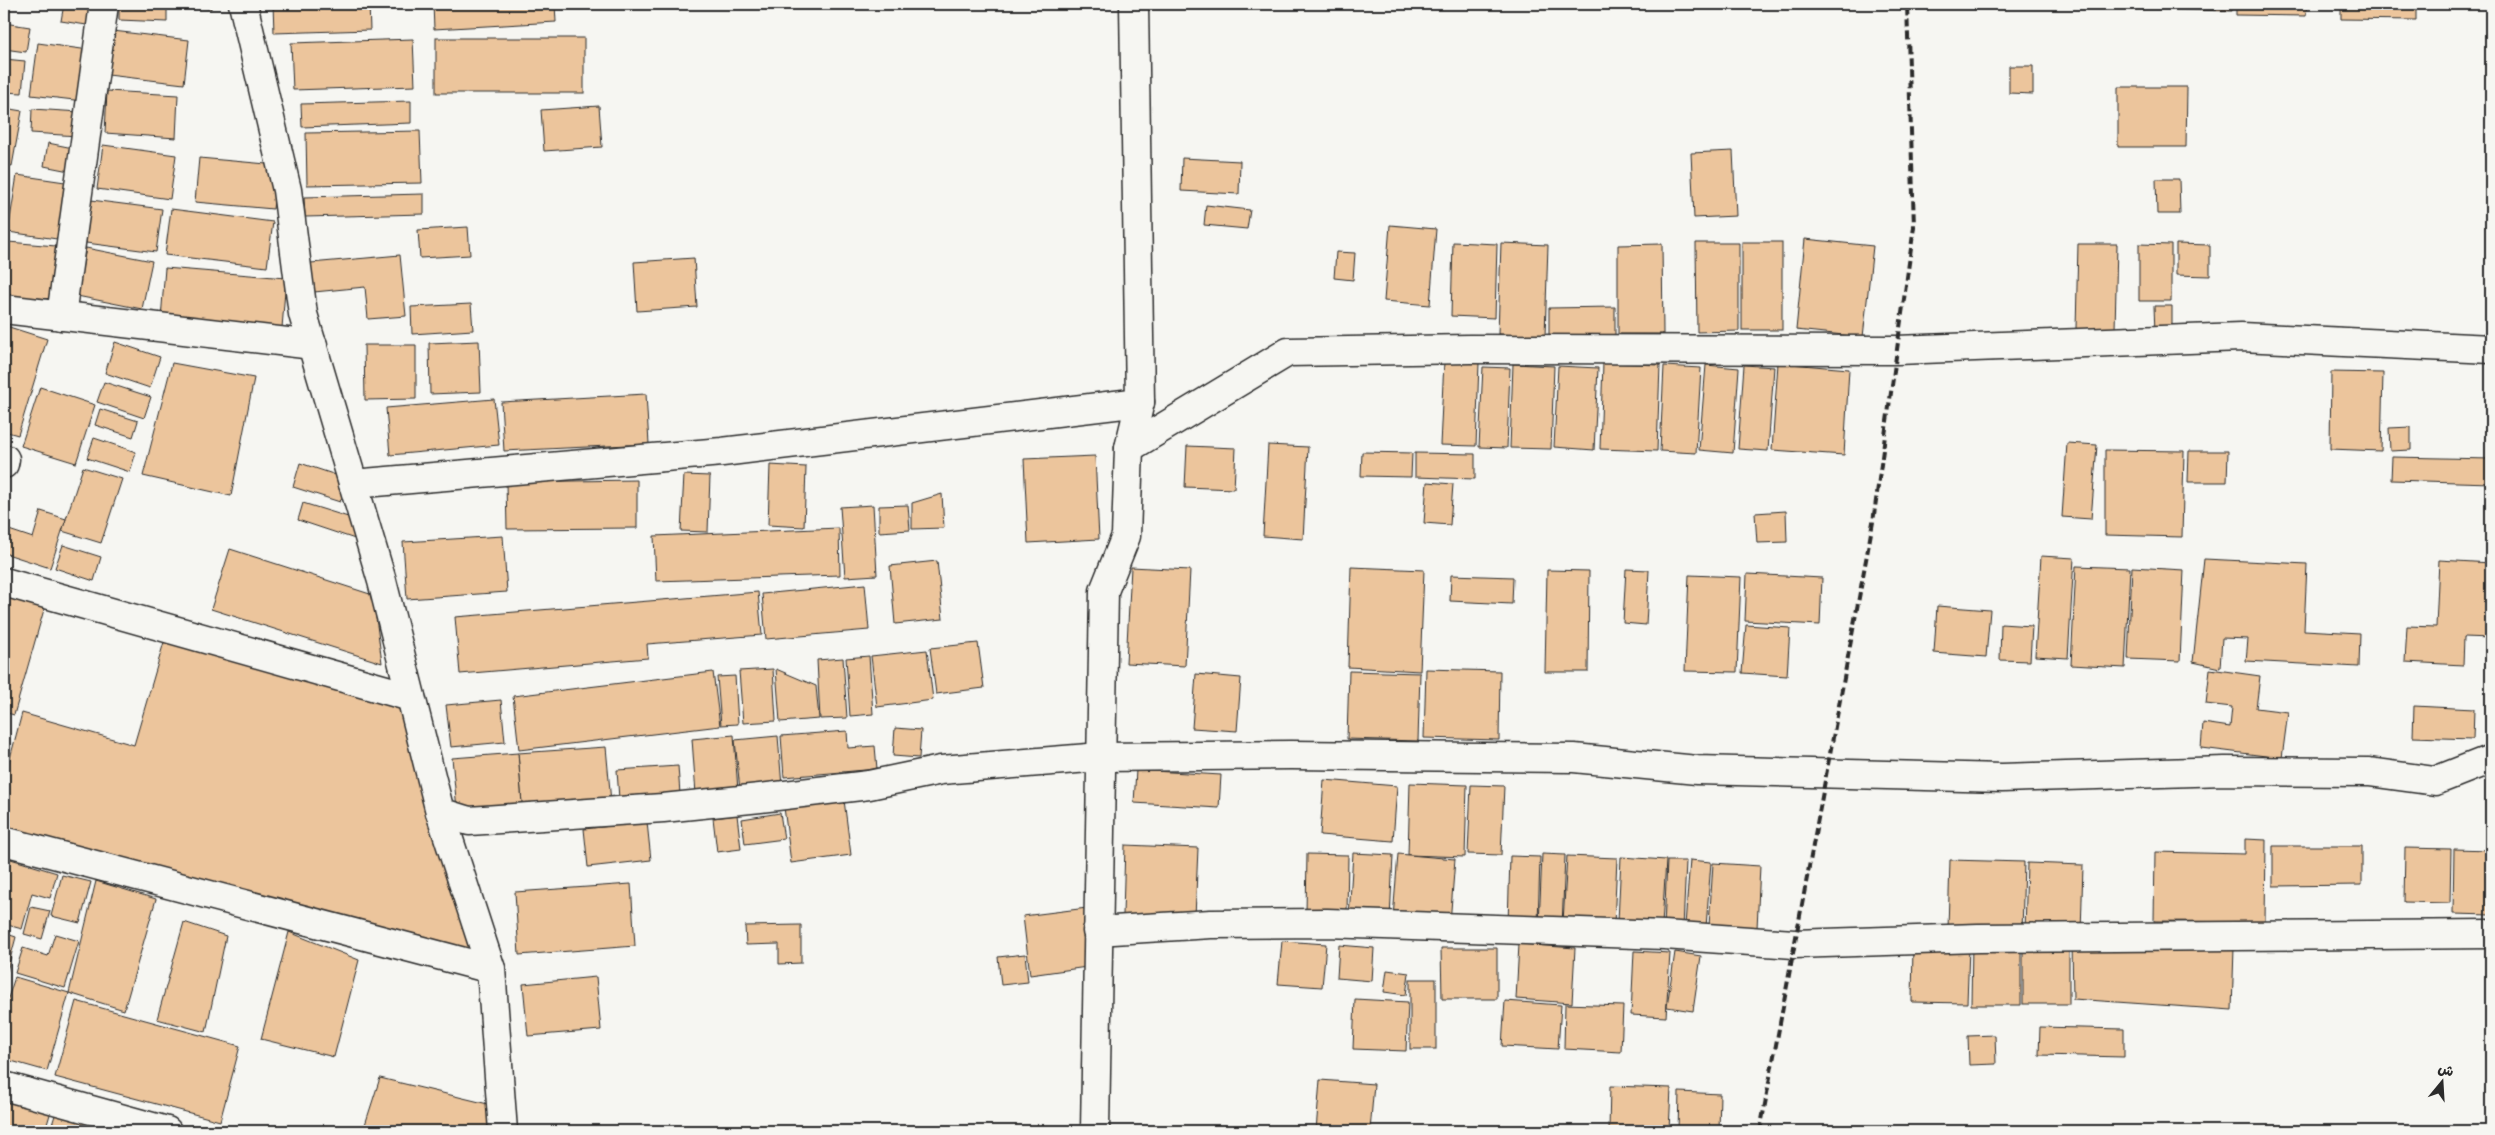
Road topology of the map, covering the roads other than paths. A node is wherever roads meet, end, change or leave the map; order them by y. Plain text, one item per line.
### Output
1 (104, 4) edge
2 (243, 4) edge
3 (1134, 4) edge
4 (4, 309) edge
5 (61, 316) junction
6 (313, 345) junction
7 (2491, 349) edge
8 (1140, 402) junction
9 (1129, 448) junction
10 (353, 484) junction
11 (4, 582) edge
12 (411, 697) junction
13 (1101, 757) junction
14 (2491, 759) edge
15 (440, 812) junction
16 (4, 841) edge
17 (1097, 931) junction
18 (2491, 934) edge
19 (491, 968) junction
20 (4, 1086) edge
21 (167, 1131) edge
22 (503, 1131) edge
23 (1095, 1131) edge

1 - 5 street
2 - 6 street
3 - 8 street
4 - 5 street
5 - 6 street
6 - 10 street
7 - 9 street
8 - 9 street
8 - 10 street
9 - 13 street
10 - 12 street
11 - 12 street
12 - 15 street
13 - 14 street
13 - 15 street
13 - 17 street
15 - 19 street
16 - 19 street
17 - 18 street
17 - 23 street
19 - 22 street
20 - 21 street

